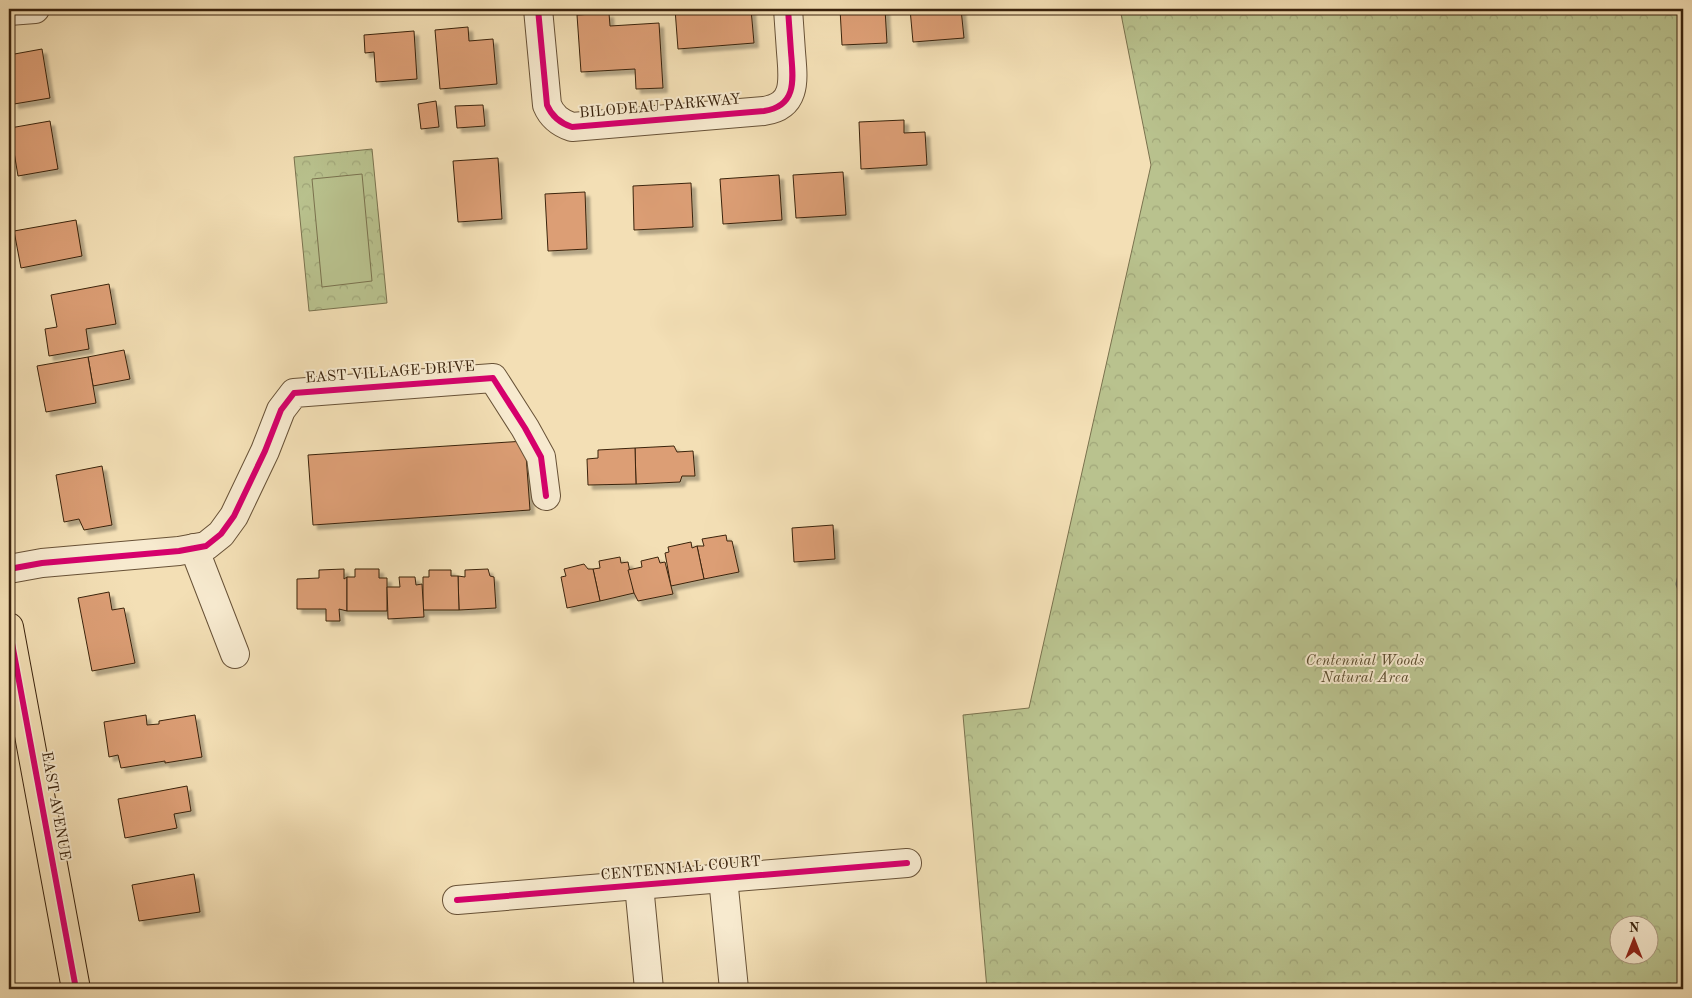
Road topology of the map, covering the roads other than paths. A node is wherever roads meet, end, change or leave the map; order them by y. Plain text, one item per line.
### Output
1 (35, 9) edge
2 (538, 9) edge
3 (788, 9) edge
4 (9, 11) edge
5 (546, 496) dead end
6 (194, 548) junction
7 (9, 569) edge
8 (9, 627) edge
9 (235, 654) dead end
10 (907, 863) dead end
11 (723, 878) junction
12 (639, 885) junction
13 (457, 900) dead end
14 (76, 989) edge
15 (649, 989) edge
16 (734, 989) edge

1 - 4 street
2 - 3 street, BILODEAU PARKWAY
5 - 6 street, EAST VILLAGE DRIVE
6 - 7 street, EAST VILLAGE DRIVE
6 - 9 street
8 - 14 main road, EAST AVENUE
10 - 11 street, CENTENNIAL COURT
11 - 12 street, CENTENNIAL COURT
11 - 16 street, CENTENNIAL COURT
12 - 13 street, CENTENNIAL COURT
12 - 15 street, CENTENNIAL COURT

